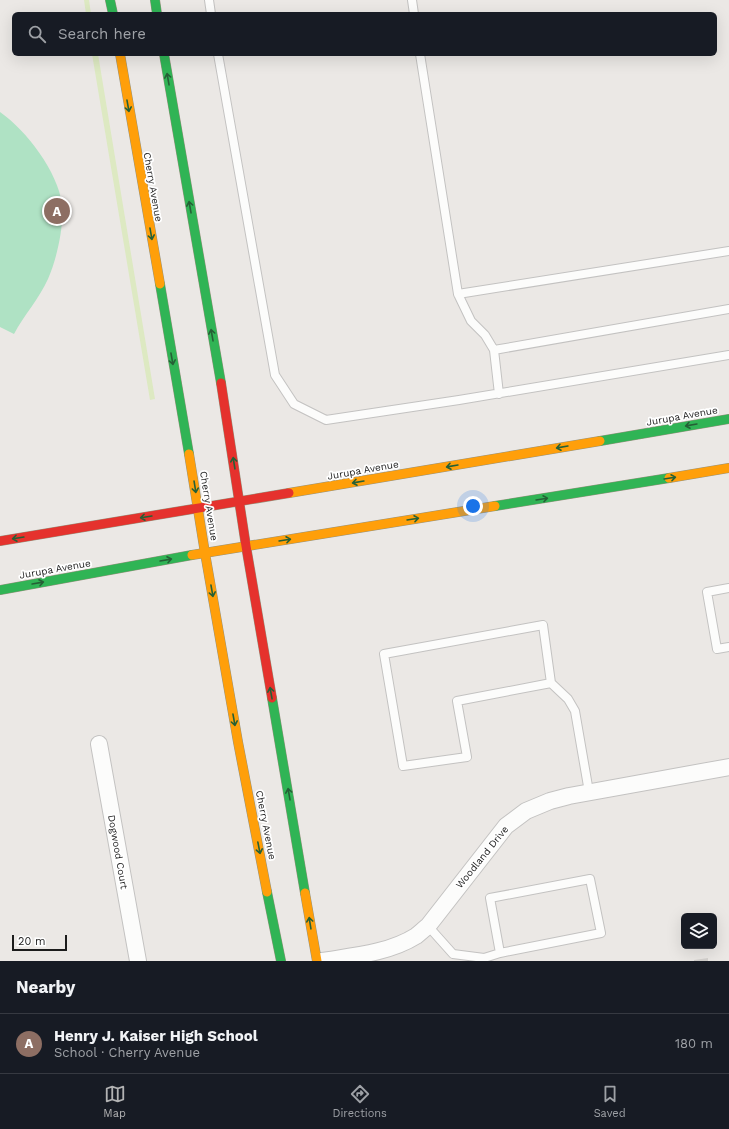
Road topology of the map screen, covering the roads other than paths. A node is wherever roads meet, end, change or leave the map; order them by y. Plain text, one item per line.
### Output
1 (110, 0) edge
2 (155, 0) edge
3 (209, 0) edge
4 (412, 0) edge
5 (113, 12) edge
6 (157, 12) edge
7 (211, 12) edge
8 (414, 12) edge
9 (120, 56) edge
10 (164, 56) edge
11 (218, 56) edge
12 (420, 56) edge
13 (729, 251) edge
14 (458, 294) junction
15 (729, 309) edge
16 (494, 350) junction
17 (729, 355) edge
18 (499, 394) junction
19 (729, 419) edge
20 (729, 468) edge
21 (240, 502) junction
22 (198, 509) junction
23 (0, 541) edge
24 (246, 546) junction
25 (205, 553) junction
26 (729, 588) edge
27 (0, 590) edge
28 (729, 647) edge
29 (551, 683) junction
30 (99, 744) dead end
31 (729, 766) edge
32 (589, 792) junction
33 (428, 926) junction
34 (500, 953) junction
35 (138, 961) edge
36 (280, 961) edge
37 (317, 961) edge
38 (322, 961) edge

1 - 5 main road
2 - 6 main road
3 - 7 lane
4 - 8 lane
9 -> 22 main road, Cherry Avenue
21 -> 10 main road
11 - 18 lane
12 - 14 lane
13 - 14 lane
14 - 16 lane
15 - 16 lane
16 - 18 lane
17 - 18 lane
19 -> 21 main road, Jurupa Avenue
24 -> 20 main road, Jurupa Avenue
21 - 22 main road, Jurupa Avenue
21 - 24 main road
22 -> 23 main road, Jurupa Avenue
22 - 25 main road, Cherry Avenue
24 - 25 main road, Jurupa Avenue
37 -> 24 main road
27 -> 25 main road, Jurupa Avenue
25 -> 36 main road, Cherry Avenue
26 - 28 lane
29 - 29 lane
29 - 32 lane
30 - 35 street, Dogwood Court
31 - 32 street, Woodland Drive
32 - 33 street, Woodland Drive
33 - 34 lane
33 - 38 street, Woodland Drive
34 - 34 lane

